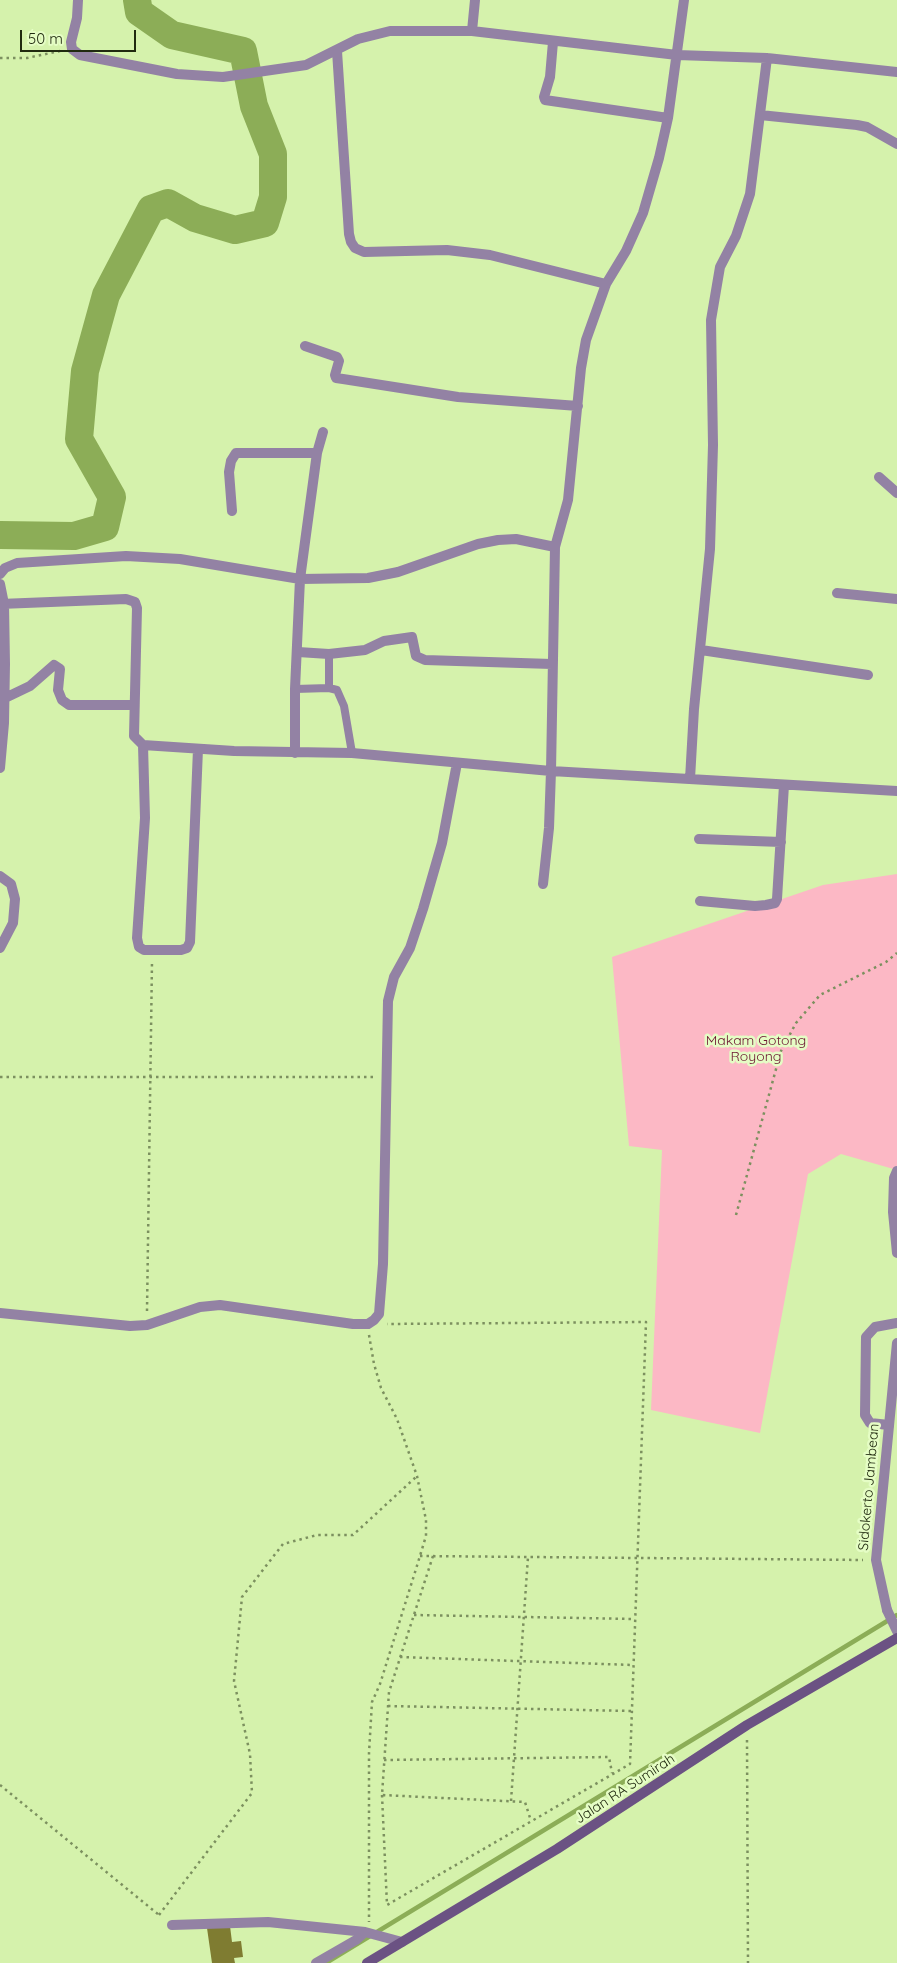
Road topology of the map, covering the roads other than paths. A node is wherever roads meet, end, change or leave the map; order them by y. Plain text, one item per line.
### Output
1 (78, 0) edge
2 (475, 0) edge
3 (684, 0) edge
4 (472, 32) junction
5 (553, 42) junction
6 (337, 51) junction
7 (678, 55) junction
8 (767, 58) junction
9 (897, 72) edge
10 (760, 115) junction
11 (668, 118) junction
12 (897, 144) edge
13 (606, 284) junction
14 (305, 346) dead end
15 (578, 406) junction
16 (323, 432) dead end
17 (317, 453) junction
18 (878, 478) dead end
19 (897, 493) edge
20 (232, 511) dead end
21 (555, 547) junction
22 (0, 574) edge
23 (300, 579) junction
24 (0, 584) edge
25 (837, 593) dead end
26 (897, 599) edge
27 (2, 604) edge
28 (701, 650) junction
29 (298, 652) junction
30 (329, 654) junction
31 (552, 664) junction
32 (868, 675) dead end
33 (329, 688) junction
34 (295, 689) junction
35 (5, 698) junction
36 (134, 705) junction
37 (143, 745) junction
38 (198, 749) junction
39 (295, 753) junction
40 (352, 753) junction
41 (457, 763) junction
42 (0, 768) edge
43 (551, 771) junction
44 (690, 779) junction
45 (784, 785) junction
46 (897, 791) edge
47 (699, 839) dead end
48 (781, 842) junction
49 (0, 876) edge
50 (543, 884) dead end
51 (700, 901) dead end
52 (0, 948) edge
53 (897, 1171) edge
54 (897, 1253) edge
55 (0, 1313) edge
56 (897, 1323) edge
57 (897, 1343) edge
58 (889, 1425) junction
59 (896, 1628) edge
60 (897, 1638) edge
61 (172, 1925) road end
62 (372, 1933) junction
63 (402, 1942) junction
64 (316, 1963) edge
65 (367, 1963) edge

1 - 6 street
2 - 4 street
3 - 7 street
4 - 5 street
4 - 6 street
5 - 7 street
5 - 11 street
6 - 13 street
7 - 8 street
7 - 11 street
8 - 9 street
8 - 10 street
10 - 12 street
10 - 28 street
11 - 13 street
13 - 15 street
14 - 15 street
15 - 21 street
16 - 17 street
17 - 20 street
17 - 23 street
18 - 19 street
21 - 23 street
21 - 31 street
22 - 23 street
23 - 29 street
24 - 27 street
25 - 26 street
27 - 35 street
27 - 36 street
28 - 32 street
28 - 44 street
29 - 30 street
29 - 34 street
30 - 31 street
30 - 33 lane
31 - 43 street
33 - 34 lane
33 - 40 lane
34 - 39 street
35 - 36 street
35 - 42 street
36 - 37 street
37 - 38 street
37 - 38 street
38 - 39 street
39 - 40 street
40 - 41 street
41 - 43 street
41 - 55 street
43 - 44 street
43 - 50 street
44 - 45 street
45 - 46 street
45 - 48 street
47 - 48 street
48 - 51 street
49 - 52 street
53 - 54 street
56 - 58 street
57 - 58 street, Sidokerto Jambean
58 - 59 street, Sidokerto Jambean
60 - 63 main road, Jalan RA Sumirah
61 - 62 street
62 - 63 street
62 - 64 street
63 - 65 main road, Jalan RA Sumirah

